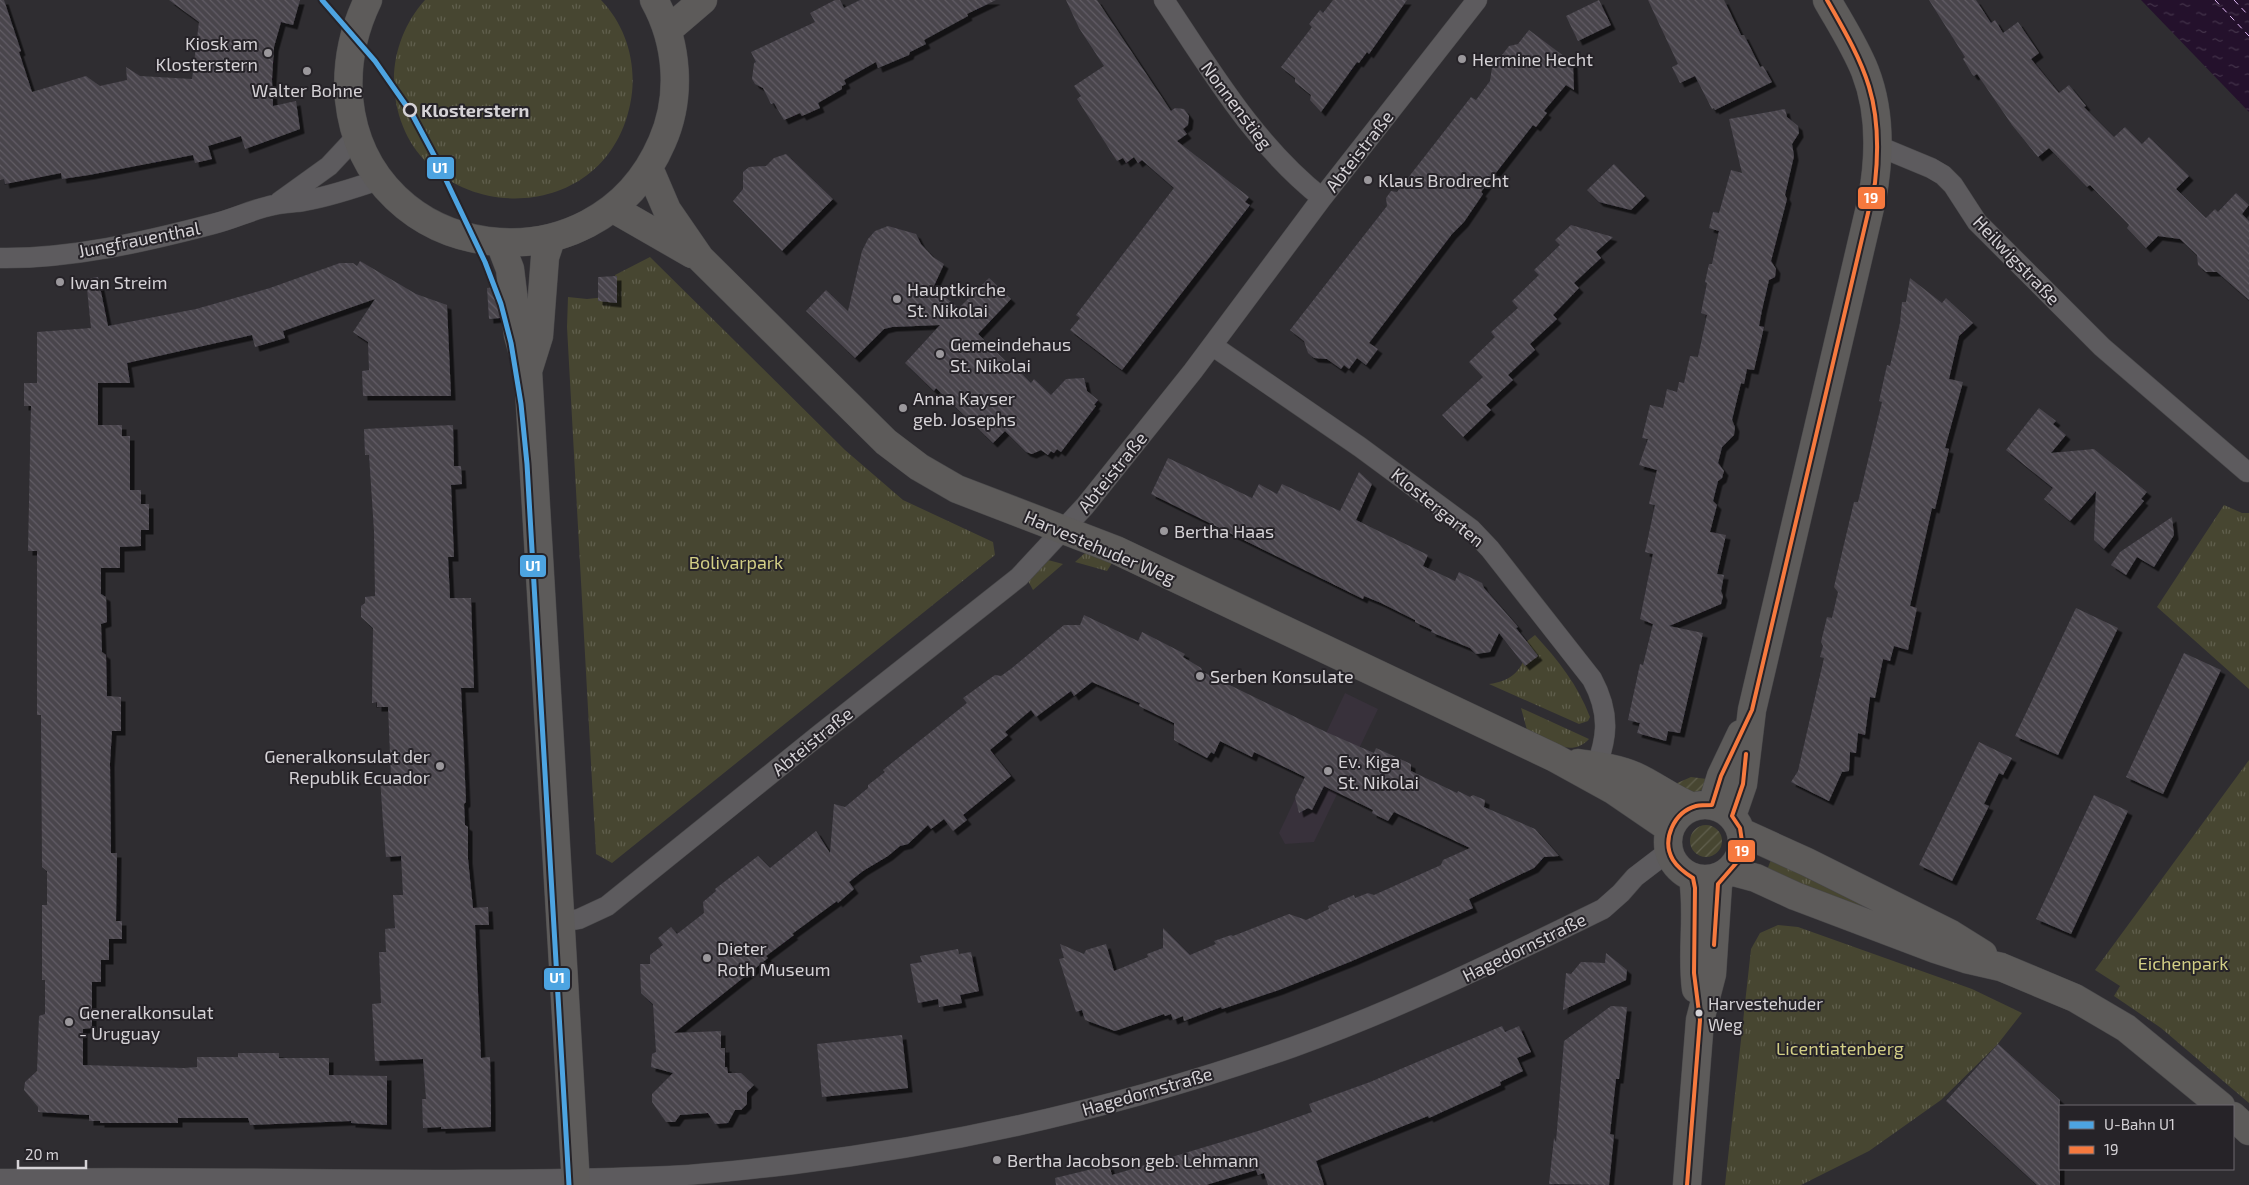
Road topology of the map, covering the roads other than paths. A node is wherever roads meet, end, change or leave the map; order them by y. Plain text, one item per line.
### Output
1 (368, 0) edge
2 (654, 0) edge
3 (703, 0) edge
4 (1164, 0) edge
5 (1477, 0) edge
6 (1826, 0) edge
7 (668, 30) junction
8 (357, 136) junction
9 (1878, 146) junction
10 (649, 168) junction
11 (381, 179) junction
12 (1322, 198) junction
13 (275, 204) junction
14 (612, 208) junction
15 (551, 239) junction
16 (500, 243) junction
17 (0, 258) edge
18 (700, 258) junction
19 (1213, 346) junction
20 (528, 370) junction
21 (2247, 472) dead end
22 (1064, 529) junction
23 (1594, 772) junction
24 (1720, 815) junction
25 (1670, 840) junction
26 (1726, 873) junction
27 (1693, 878) junction
28 (562, 922) junction
29 (2001, 966) junction
30 (1700, 1020) junction
31 (2220, 1105) edge
32 (2234, 1117) edge
33 (2249, 1131) edge
34 (0, 1179) edge
35 (576, 1182) edge
36 (1687, 1185) edge

1 - 8 street
2 - 7 street
3 - 7 street
4 - 12 street, Nonnenstieg
5 - 12 street, Abteistraße
6 - 9 street
7 - 10 street
8 - 11 street
8 - 13 street, Jungfrauenthal
9 - 21 street, Heilwigstraße
9 - 24 street
10 - 14 street
10 - 18 street, Harvestehuder Weg
11 - 13 street, Jungfrauenthal
11 - 16 street
12 - 19 street, Abteistraße
13 - 17 street, Jungfrauenthal
14 - 15 street
14 - 18 street, Harvestehuder Weg
15 - 16 street
15 - 20 street
16 - 20 street
18 - 22 street, Harvestehuder Weg
19 - 22 street, Abteistraße
19 - 23 street, Klostergarten
20 - 28 street
22 - 23 street, Harvestehuder Weg
22 - 28 street, Abteistraße
23 - 24 street, Harvestehuder Weg
23 - 25 street, Harvestehuder Weg
24 - 25 street
24 - 26 street
24 - 29 street, Harvestehuder Weg
25 - 27 street, Harvestehuder Weg
25 - 35 street, Hagedornstraße
26 - 27 street, Harvestehuder Weg
26 - 29 street, Harvestehuder Weg
26 - 30 street
27 - 30 street
28 - 35 street
29 - 31 street, Harvestehuder Weg
30 - 36 street
32 - 33 street
34 - 35 street, Hagedornstraße

